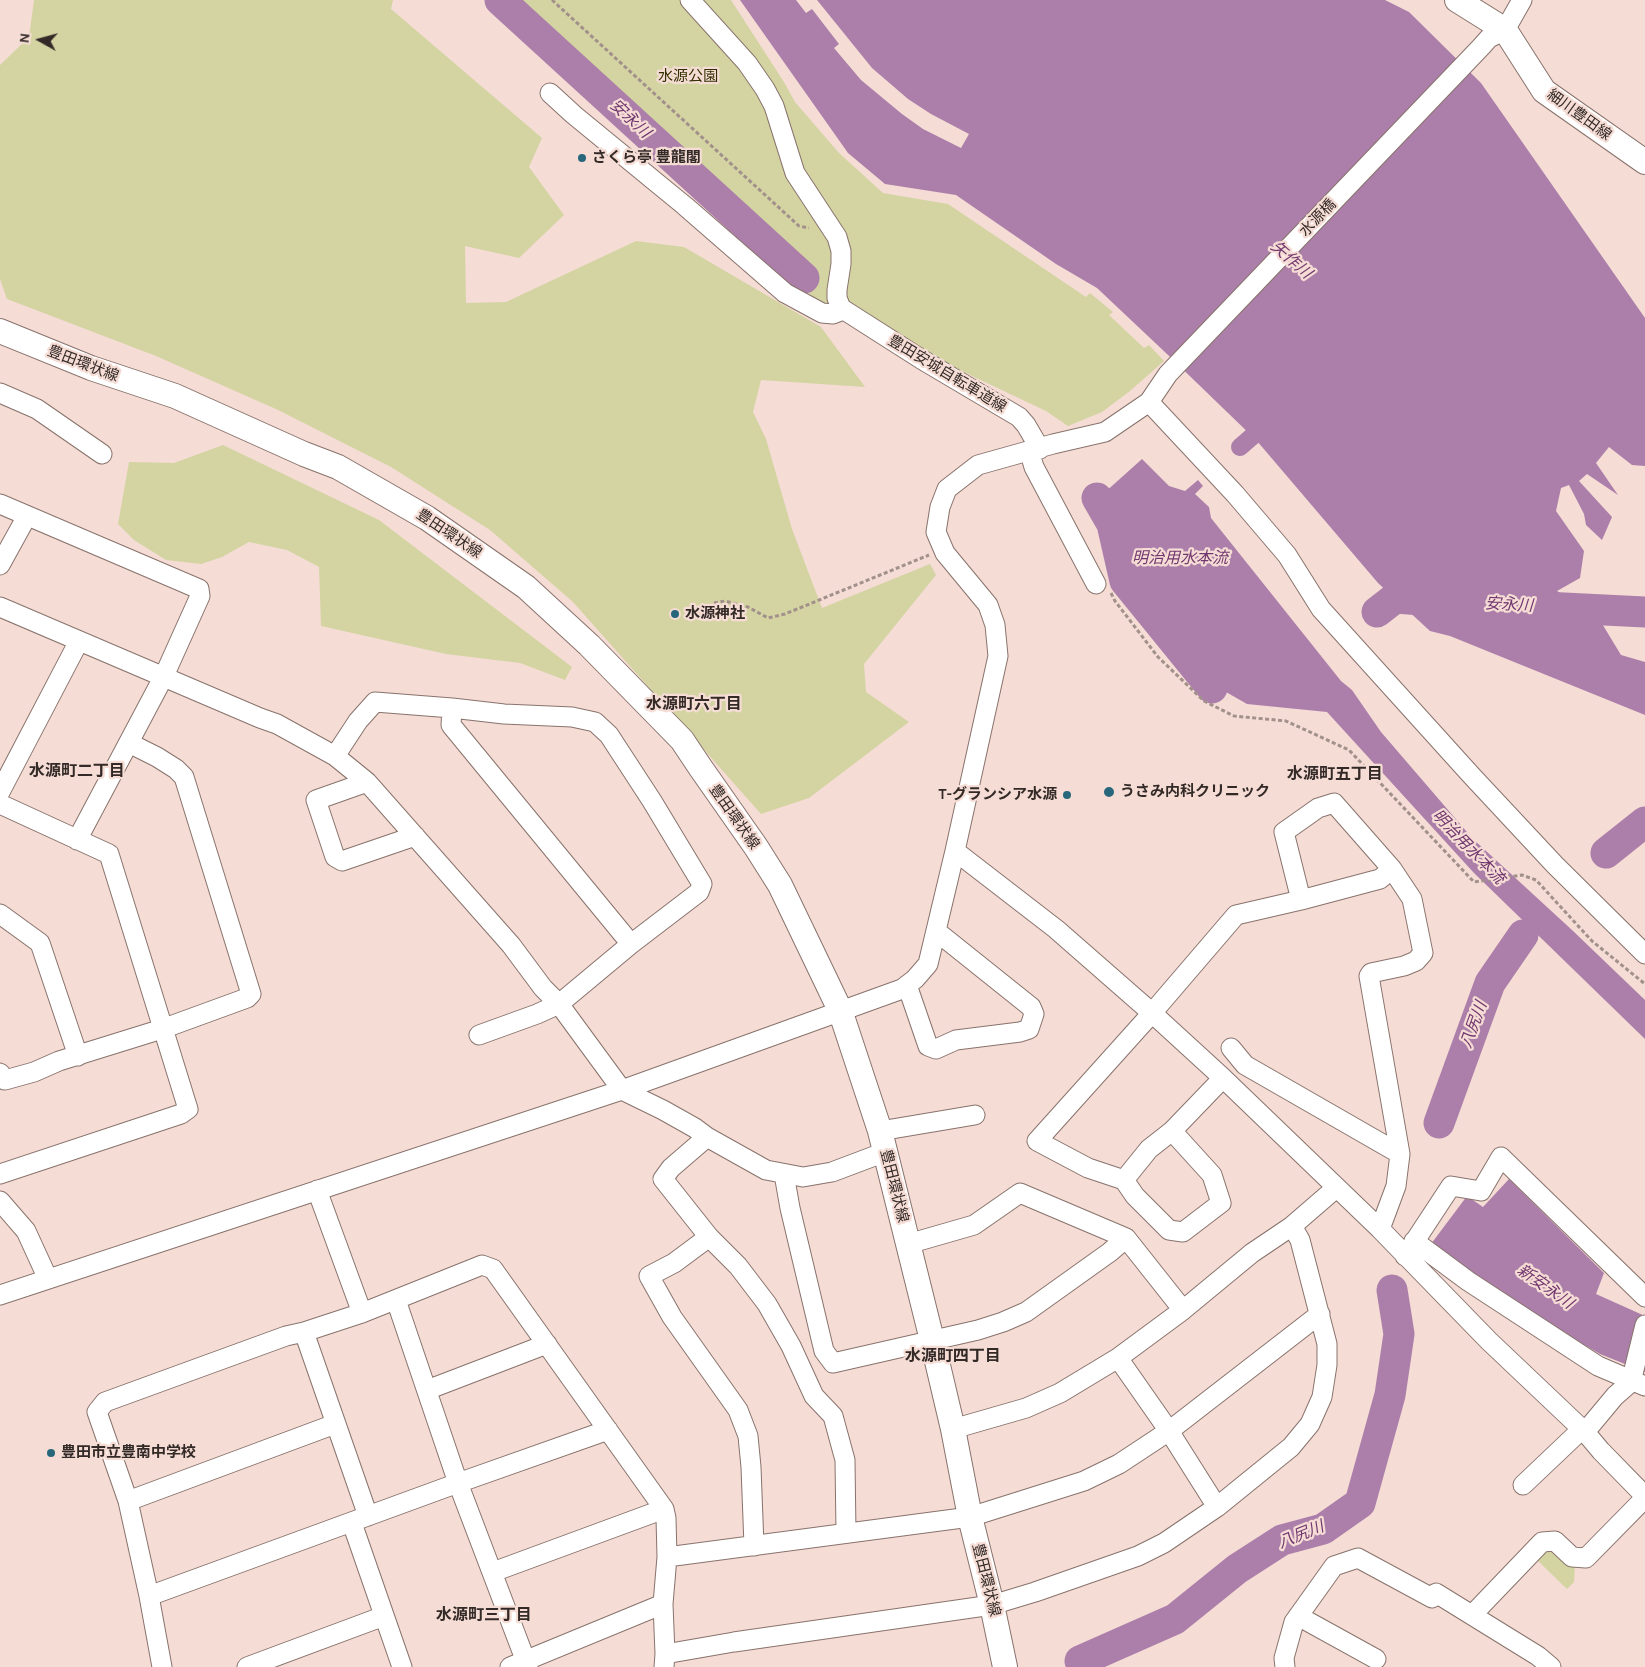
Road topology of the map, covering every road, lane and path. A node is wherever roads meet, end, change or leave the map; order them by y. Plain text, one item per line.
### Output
1 (552, 0) edge
2 (690, 0) edge
3 (1457, 0) edge
4 (1522, 0) edge
5 (1504, 30) junction
6 (550, 93) dead end
7 (1645, 162) edge
8 (817, 230) dead end
9 (843, 310) junction
10 (0, 331) edge
11 (0, 392) edge
12 (1149, 402) junction
13 (1035, 450) junction
14 (102, 454) dead end
15 (0, 504) edge
16 (27, 516) junction
17 (935, 554) dead end
18 (0, 565) edge
19 (1104, 588) joint
20 (714, 603) dead end
21 (0, 607) edge
22 (79, 641) junction
23 (164, 676) junction
24 (452, 708) junction
25 (129, 743) junction
26 (335, 756) junction
27 (367, 782) junction
28 (0, 792) edge
29 (0, 804) edge
30 (415, 836) junction
31 (77, 840) junction
32 (955, 851) junction
33 (1392, 869) junction
34 (1301, 900) junction
35 (0, 914) edge
36 (936, 931) junction
37 (631, 944) junction
38 (1645, 954) edge
39 (1645, 984) edge
40 (907, 986) junction
41 (559, 1004) junction
42 (840, 1010) junction
43 (1152, 1012) junction
44 (162, 1029) junction
45 (479, 1036) dead end
46 (1231, 1048) dead end
47 (78, 1056) junction
48 (0, 1073) edge
49 (1223, 1078) junction
50 (622, 1090) junction
51 (975, 1114) dead end
52 (1172, 1131) junction
53 (707, 1137) junction
54 (883, 1142) junction
55 (1400, 1154) junction
56 (0, 1174) edge
57 (784, 1174) junction
58 (1124, 1180) junction
59 (1336, 1188) junction
60 (317, 1190) junction
61 (0, 1201) edge
62 (1292, 1226) junction
63 (1380, 1229) junction
64 (709, 1237) junction
65 (1126, 1238) junction
66 (908, 1244) junction
67 (1410, 1248) junction
68 (48, 1279) junction
69 (0, 1295) edge
70 (1645, 1297) edge
71 (396, 1300) junction
72 (1183, 1310) junction
73 (362, 1312) junction
74 (1320, 1314) junction
75 (1645, 1325) edge
76 (304, 1332) junction
77 (932, 1340) junction
78 (547, 1344) junction
79 (1118, 1358) junction
80 (1638, 1384) edge
81 (427, 1390) junction
82 (335, 1424) junction
83 (953, 1429) junction
84 (608, 1430) junction
85 (1169, 1431) junction
86 (1583, 1431) junction
87 (458, 1483) junction
88 (1523, 1485) dead end
89 (1645, 1497) edge
90 (128, 1501) junction
91 (1217, 1507) junction
92 (664, 1509) junction
93 (970, 1517) junction
94 (360, 1520) junction
95 (846, 1533) junction
96 (754, 1546) junction
97 (667, 1557) junction
98 (493, 1572) junction
99 (149, 1596) junction
100 (663, 1604) junction
101 (992, 1605) junction
102 (1473, 1614) junction
103 (384, 1616) junction
104 (1298, 1616) junction
105 (1376, 1659) dead end
106 (664, 1661) edge
107 (521, 1665) edge
108 (162, 1667) edge
109 (248, 1667) edge
110 (402, 1667) edge
111 (1005, 1667) edge
112 (1285, 1667) edge
113 (1551, 1667) edge

1 - 8 path
2 - 9 street
3 - 5 main road, 細川豊田線
4 - 5 street
5 - 7 main road, 細川豊田線
5 - 12 street, 水源橋
6 - 9 street
9 - 13 street, 豊田安城自転車道線
10 - 42 main road, 豊田環状線
11 - 14 street
12 - 13 street
12 - 38 street
13 - 19 street, 豊田安城自転車道線
13 - 32 street
15 - 16 street
16 - 18 street
16 - 23 street
17 - 20 path
19 - 39 path
21 - 22 street
22 - 23 street
22 - 28 street
23 - 25 street
23 - 26 street
24 - 26 street
24 - 37 street
24 - 37 street
25 - 31 street
25 - 44 street
26 - 27 street
27 - 30 street
27 - 30 street
29 - 31 street
30 - 41 street
31 - 44 street
32 - 36 street
32 - 43 street
33 - 34 street
33 - 34 street
33 - 55 street
34 - 43 street
35 - 47 street
36 - 40 street
36 - 40 street
37 - 41 street
40 - 42 street
41 - 45 street
41 - 50 street
42 - 50 street
42 - 54 main road, 豊田環状線
43 - 49 street
43 - 58 street
44 - 47 street
44 - 56 street
46 - 55 street
47 - 48 street
49 - 52 street
49 - 59 street
50 - 53 street
50 - 60 street
51 - 54 street
52 - 58 street
52 - 58 street
53 - 57 street
53 - 64 street
54 - 57 street
54 - 66 main road, 豊田環状線
55 - 63 street
57 - 77 street
59 - 62 street
59 - 63 street
60 - 68 street
60 - 73 street
61 - 68 street
62 - 72 street
62 - 74 street
63 - 67 street
64 - 95 street
64 - 96 street
65 - 66 street
65 - 72 street
65 - 77 street
66 - 77 main road, 豊田環状線
67 - 70 street
67 - 80 street
67 - 86 street
68 - 69 street
71 - 73 street
71 - 78 street
71 - 81 street
72 - 79 street
73 - 76 street
74 - 85 street
74 - 91 street
75 - 80 street
76 - 82 street
76 - 90 street
77 - 83 main road, 豊田環状線
78 - 81 street
78 - 84 street
79 - 83 street
79 - 85 street
80 - 86 street
81 - 87 street
82 - 90 street
82 - 94 street
83 - 93 main road, 豊田環状線
84 - 87 street
84 - 92 street
85 - 91 street
85 - 93 street
86 - 88 street
86 - 89 street
87 - 94 street
87 - 98 street
89 - 102 street
90 - 99 street
91 - 101 street
92 - 97 street
92 - 98 street
93 - 95 street
93 - 101 main road, 豊田環状線
94 - 99 street
94 - 103 street
95 - 96 street
96 - 97 street
97 - 100 street
98 - 107 street
99 - 108 street
100 - 106 street
100 - 107 street
101 - 106 street
101 - 111 main road, 豊田環状線
102 - 104 street
102 - 113 street
103 - 109 street
103 - 110 street
104 - 105 street
104 - 112 street

